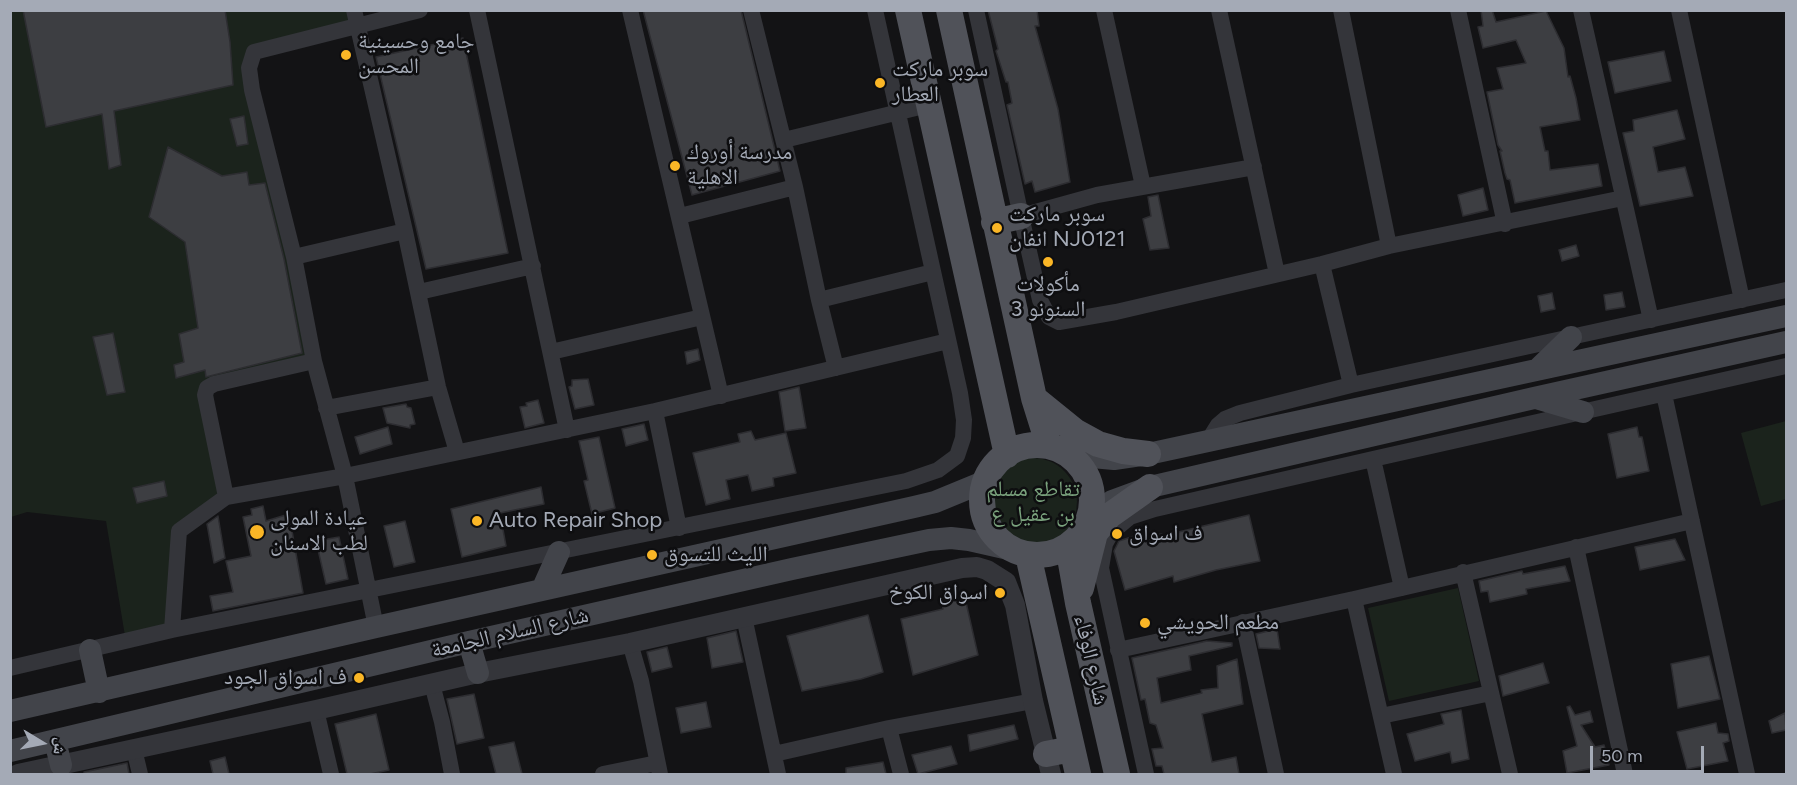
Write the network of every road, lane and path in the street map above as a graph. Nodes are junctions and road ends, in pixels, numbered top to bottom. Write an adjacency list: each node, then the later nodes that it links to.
1 (420, 10): 15 (street)
2 (477, 10): 33 (street)
3 (630, 10): 25 (street)
4 (751, 10): 20 (street)
5 (875, 10): 18 (street)
6 (908, 10): 16 (main road)
7 (949, 10): 19 (main road)
8 (976, 10): 26 (street)
9 (1104, 10): 22 (street)
10 (1219, 10): 21 (street)
11 (1341, 10): 30 (street)
12 (1458, 10): 28 (street)
13 (1581, 10): 24 (street)
14 (1679, 10): 39 (street)
15 (355, 18): 29 (street); 31 (street)
16 (922, 75): 17 (main road); 19 (main road)
17 (928, 105): 18 (street); 64 (main road)
18 (897, 112): 20 (street); 34 (street)
19 (976, 138): 27 (main road)
20 (784, 140): 23 (street)
21 (1254, 167): 22 (street); 35 (street)
22 (1143, 186): 26 (street)
23 (795, 187): 25 (street); 38 (street)
24 (1623, 198): 28 (street); 42 (street)
25 (680, 216): 41 (street)
26 (1021, 216): 27 (main road); 35 (street)
27 (994, 222): 55 (main road)
28 (1505, 224): 30 (street)
29 (405, 231): 31 (street); 37 (street)
30 (1389, 246): 32 (street)
31 (294, 257): 47 (street)
32 (1322, 264): 35 (street); 51 (street)
33 (533, 266): 37 (street); 46 (street)
34 (933, 272): 38 (street); 44 (street)
35 (1277, 274)
36 (1786, 290): 39 (street)
37 (418, 292): 52 (street)
38 (819, 300): 49 (street)
39 (1742, 300): 42 (street)
40 (1786, 316): 50 (main road)
41 (702, 317): 46 (street); 54 (street)
42 (1651, 320): 43 (street)
43 (1571, 337): 50 (main road); 51 (street)
44 (948, 341): 49 (street); 73 (street)
45 (1786, 342): 56 (main road)
46 (551, 352): 60 (street)
47 (314, 361): 57 (street); 70 (street)
48 (1786, 366): 53 (street)
49 (836, 368): 54 (street)
50 (1537, 370): 61 (main road)
51 (1351, 385): 61 (street)
52 (438, 387): 57 (street); 63 (street)
53 (1664, 394): 59 (street); 72 (street)
54 (721, 396): 58 (street)
55 (1034, 398): 62 (main road); 65 (main road)
56 (1534, 398): 59 (main road); 69 (main road)
57 (326, 408): 67 (street)
58 (655, 411): 60 (street); 73 (street)
59 (1583, 412): 66 (street)
60 (567, 430): 63 (street)
61 (1208, 441): 65 (main road)
62 (1057, 450): 64 (main road); 65 (main road); 71 (main road)
63 (457, 452): 67 (street)
64 (1006, 454): 68 (main road)
65 (1148, 454)
66 (1373, 459): 81 (street); 93 (street)
67 (345, 476): 70 (street); 83 (street)
68 (986, 480): 74 (main road, شارع السلام الجامعة); 78 (main road)
69 (1150, 487): 71 (main road); 85 (main road)
70 (226, 497): 89 (street)
71 (1090, 516): 75 (main road)
72 (1692, 521): 76 (street); 126 (street)
73 (679, 528): 77 (street)
74 (762, 542): 80 (main road); 82 (main road, شارع السلام الجامعة)
75 (1068, 546): 78 (main road); 85 (main road, شارع الوفاء)
76 (1576, 547): 79 (street); 125 (street)
77 (559, 552): 82 (main road); 83 (street)
78 (1020, 552): 80 (main road, شارع السلام الجامعة); 106 (main road, شارع الوفاء)
79 (1463, 572): 81 (street); 98 (street)
80 (767, 574): 90 (main road, شارع السلام الجامعة)
81 (1402, 588): 84 (street)
82 (542, 590): 88 (main road, شارع السلام الجامعة)
83 (367, 591): 88 (street); 89 (street)
84 (1354, 599): 87 (street); 102 (street)
85 (1078, 603): 120 (main road, شارع الوفاء)
86 (744, 617): 91 (street); 99 (street); 108 (street)
87 (1243, 622): 93 (street); 122 (street)
88 (376, 627): 97 (main road, شارع السلام الجامعة)
89 (172, 630): 92 (street)
90 (469, 642): 95 (main road); 104 (main road, شارع السلام الجامعة)
91 (630, 643): 95 (street); 111 (street)
92 (90, 650): 94 (street); 97 (main road)
93 (1118, 650): 121 (street)
94 (10, 668)
95 (478, 673): 96 (street)
96 (432, 684): 100 (street); 115 (street)
97 (99, 692): 101 (main road, شارع السلام الجامعة)
98 (1491, 693): 102 (street); 124 (street)
99 (1034, 701): 103 (street); 109 (street)
100 (316, 710): 105 (street); 114 (street)
101 (10, 711)
102 (1380, 716): 123 (street)
103 (889, 728): 108 (street); 118 (street)
104 (55, 741): 107 (main road, شارع السلام الجامعة); 110 (main road)
105 (134, 749): 110 (street); 113 (street)
106 (1072, 749): 109 (main road); 119 (main road, شارع الوفاء)
107 (10, 751)
108 (774, 754): 117 (street)
109 (1048, 764)
110 (61, 765): 112 (street)
111 (659, 769): 116 (street)
112 (18, 774)
113 (140, 774)
114 (331, 774)
115 (452, 774)
116 (603, 774)
117 (778, 774)
118 (901, 774)
119 (1078, 774)
120 (1117, 774)
121 (1146, 774)
122 (1276, 774)
123 (1394, 774)
124 (1509, 774)
125 (1625, 774)
126 (1747, 774)

